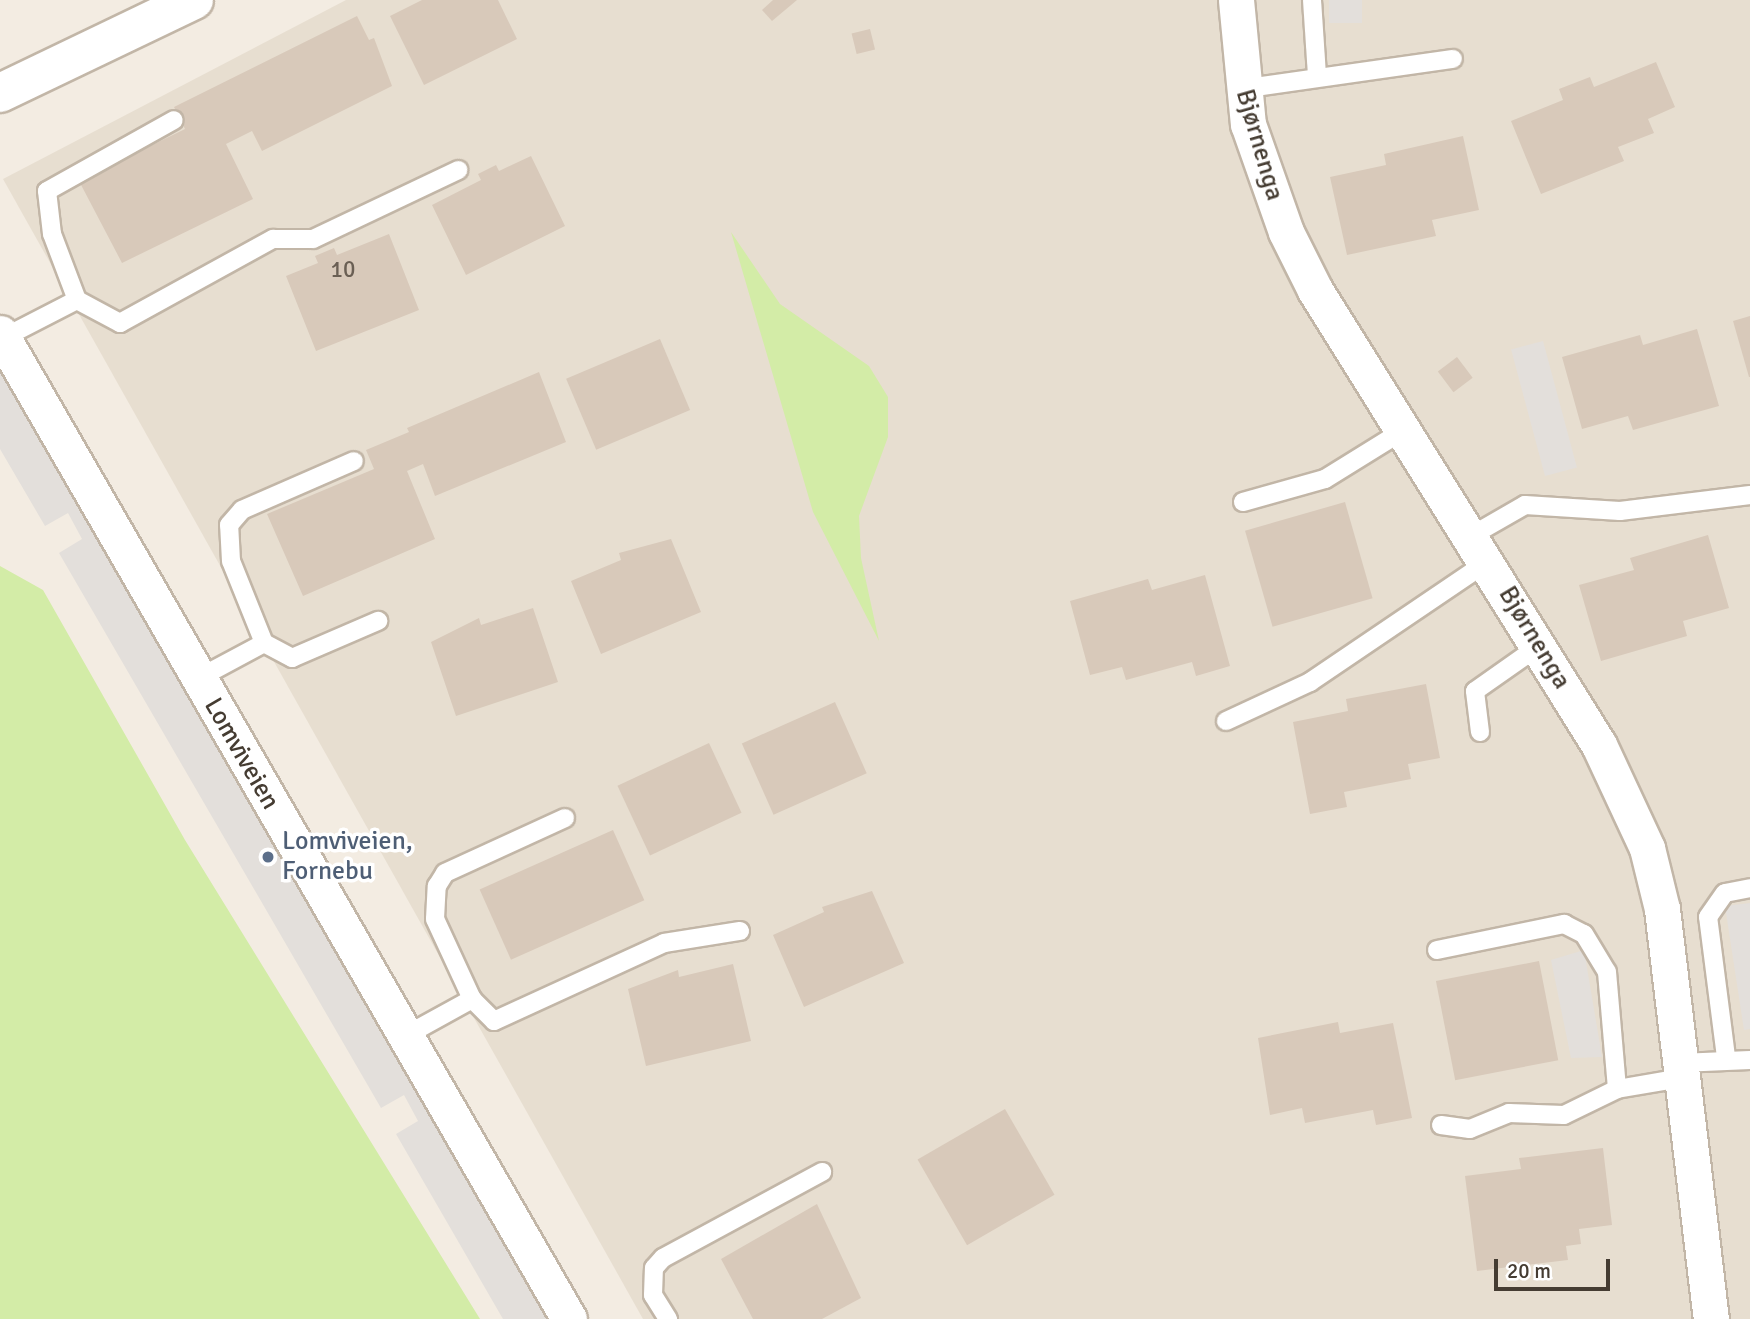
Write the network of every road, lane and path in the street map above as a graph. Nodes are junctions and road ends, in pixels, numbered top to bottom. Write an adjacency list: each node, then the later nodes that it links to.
1 (194, 0): 7 (street)
2 (1236, 0): 6 (street, Bjørnenga)
3 (1312, 0): 5 (lane)
4 (1452, 59): 5 (lane)
5 (1317, 76): 6 (lane)
6 (1241, 89): 12 (street, Bjørnenga)
7 (0, 93)
8 (174, 120): 10 (lane)
9 (458, 170): 10 (lane)
10 (77, 300): 11 (lane)
11 (1, 335): 20 (street, Lomviveien)
12 (1404, 430): 15 (lane); 16 (street, Bjørnenga)
13 (354, 461): 18 (lane)
14 (1750, 495): 16 (lane)
15 (1243, 502)
16 (1479, 549): 19 (street, Bjørnenga); 21 (lane)
17 (378, 621): 18 (lane)
18 (264, 643): 20 (lane)
19 (1539, 646): 22 (lane); 31 (street, Bjørnenga)
20 (197, 679): 28 (street, Lomviveien)
21 (1226, 721)
22 (1480, 732)
23 (565, 818): 27 (lane)
24 (1750, 888): 29 (lane)
25 (740, 931): 27 (lane)
26 (1437, 950): 32 (lane)
27 (472, 999): 28 (lane)
28 (405, 1036): 35 (street, Lomviveien)
29 (1726, 1056): 30 (lane); 31 (lane)
30 (1750, 1060)
31 (1681, 1071): 32 (lane); 37 (street, Bjørnenga)
32 (1617, 1089): 33 (lane)
33 (1441, 1125)
34 (822, 1172): 36 (lane)
35 (569, 1319)
36 (667, 1319)
37 (1711, 1319)

